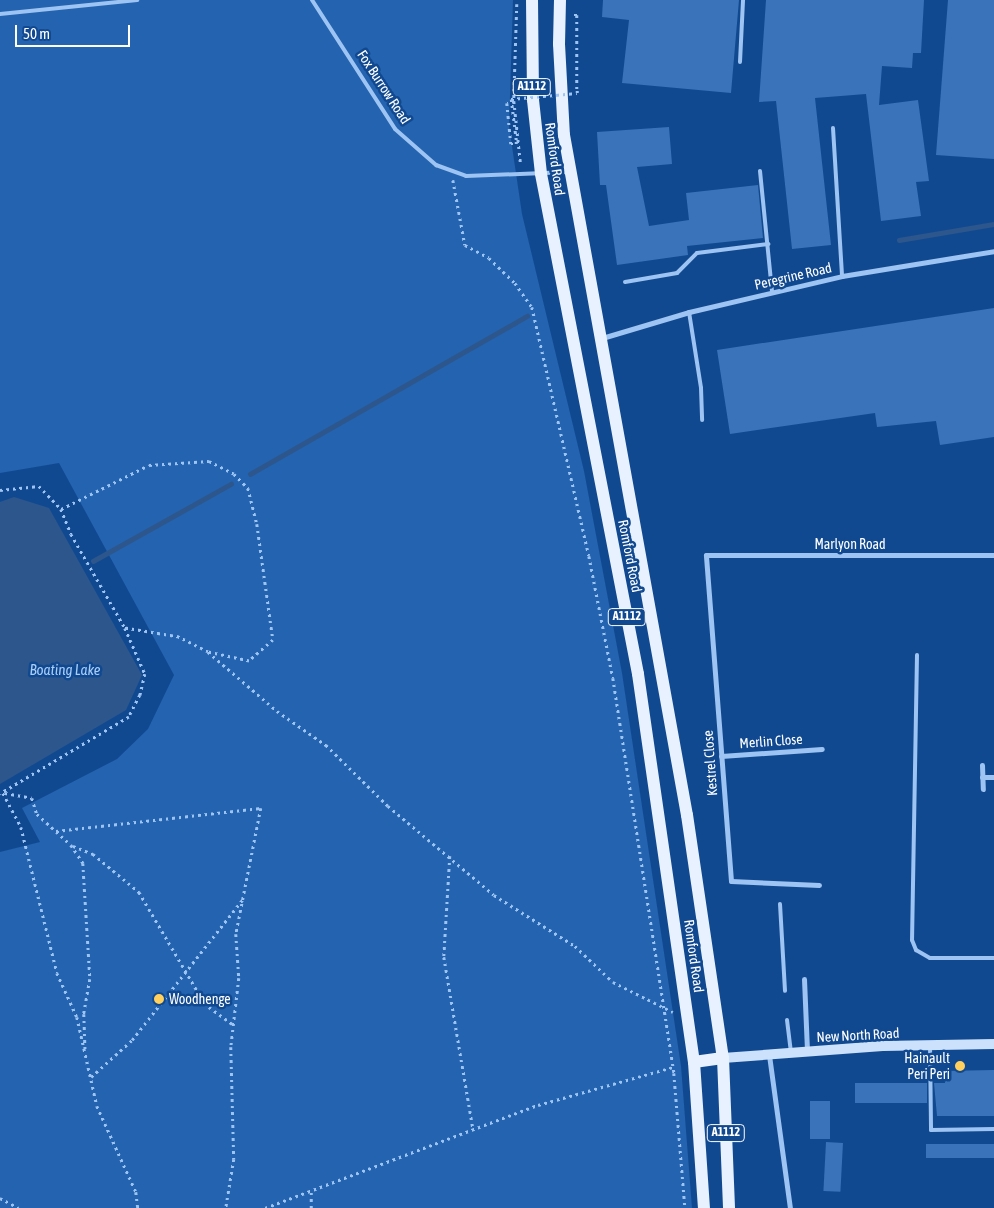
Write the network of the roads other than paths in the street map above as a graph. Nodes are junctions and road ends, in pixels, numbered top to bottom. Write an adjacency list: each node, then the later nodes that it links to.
1 (137, 0): 6 (lane)
2 (312, 0): 11 (lane, Fox Burrow Road)
3 (532, 0): 11 (main road, Romford Road / A1112)
4 (560, 0): 10 (main road, Romford Road / A1112)
5 (743, 0): 7 (lane)
6 (0, 14)
7 (740, 62)
8 (833, 128): 14 (lane)
9 (760, 171): 12 (lane)
10 (570, 172): 11 (lane, Fox Burrow Road); 18 (main road, Romford Road / A1112)
11 (541, 174): 41 (main road, Romford Road / A1112)
12 (768, 244): 15 (lane); 16 (lane)
13 (994, 251): 14 (street, Peregrine Road)
14 (842, 276): 16 (street, Peregrine Road)
15 (625, 282)
16 (772, 292): 17 (street, Peregrine Road)
17 (689, 312): 18 (street, Peregrine Road); 19 (lane)
18 (601, 338): 40 (main road, Romford Road / A1112)
19 (702, 420)
20 (994, 555): 21 (street, Marlyon Road)
21 (706, 556): 24 (street, Kestrel Close)
22 (917, 654): 31 (lane)
23 (822, 749): 24 (street, Merlin Close)
24 (721, 756): 29 (street, Kestrel Close)
25 (982, 765): 26 (street)
26 (982, 777): 27 (street); 28 (street)
27 (994, 777)
28 (983, 789)
29 (819, 884)
30 (780, 904): 33 (lane)
31 (994, 958)
32 (804, 979): 37 (street)
33 (785, 991)
34 (787, 1020): 38 (lane)
35 (994, 1044): 36 (street, New North Road)
36 (930, 1045): 37 (street, New North Road); 42 (lane)
37 (807, 1052): 38 (street, New North Road)
38 (791, 1053): 39 (street, New North Road)
39 (769, 1054): 40 (street, New North Road); 45 (street)
40 (723, 1058): 41 (main road); 44 (main road, Romford Road / A1112)
41 (694, 1062): 43 (main road, Romford Road / A1112)
42 (994, 1129)
43 (704, 1208)
44 (729, 1208)
45 (790, 1208)

